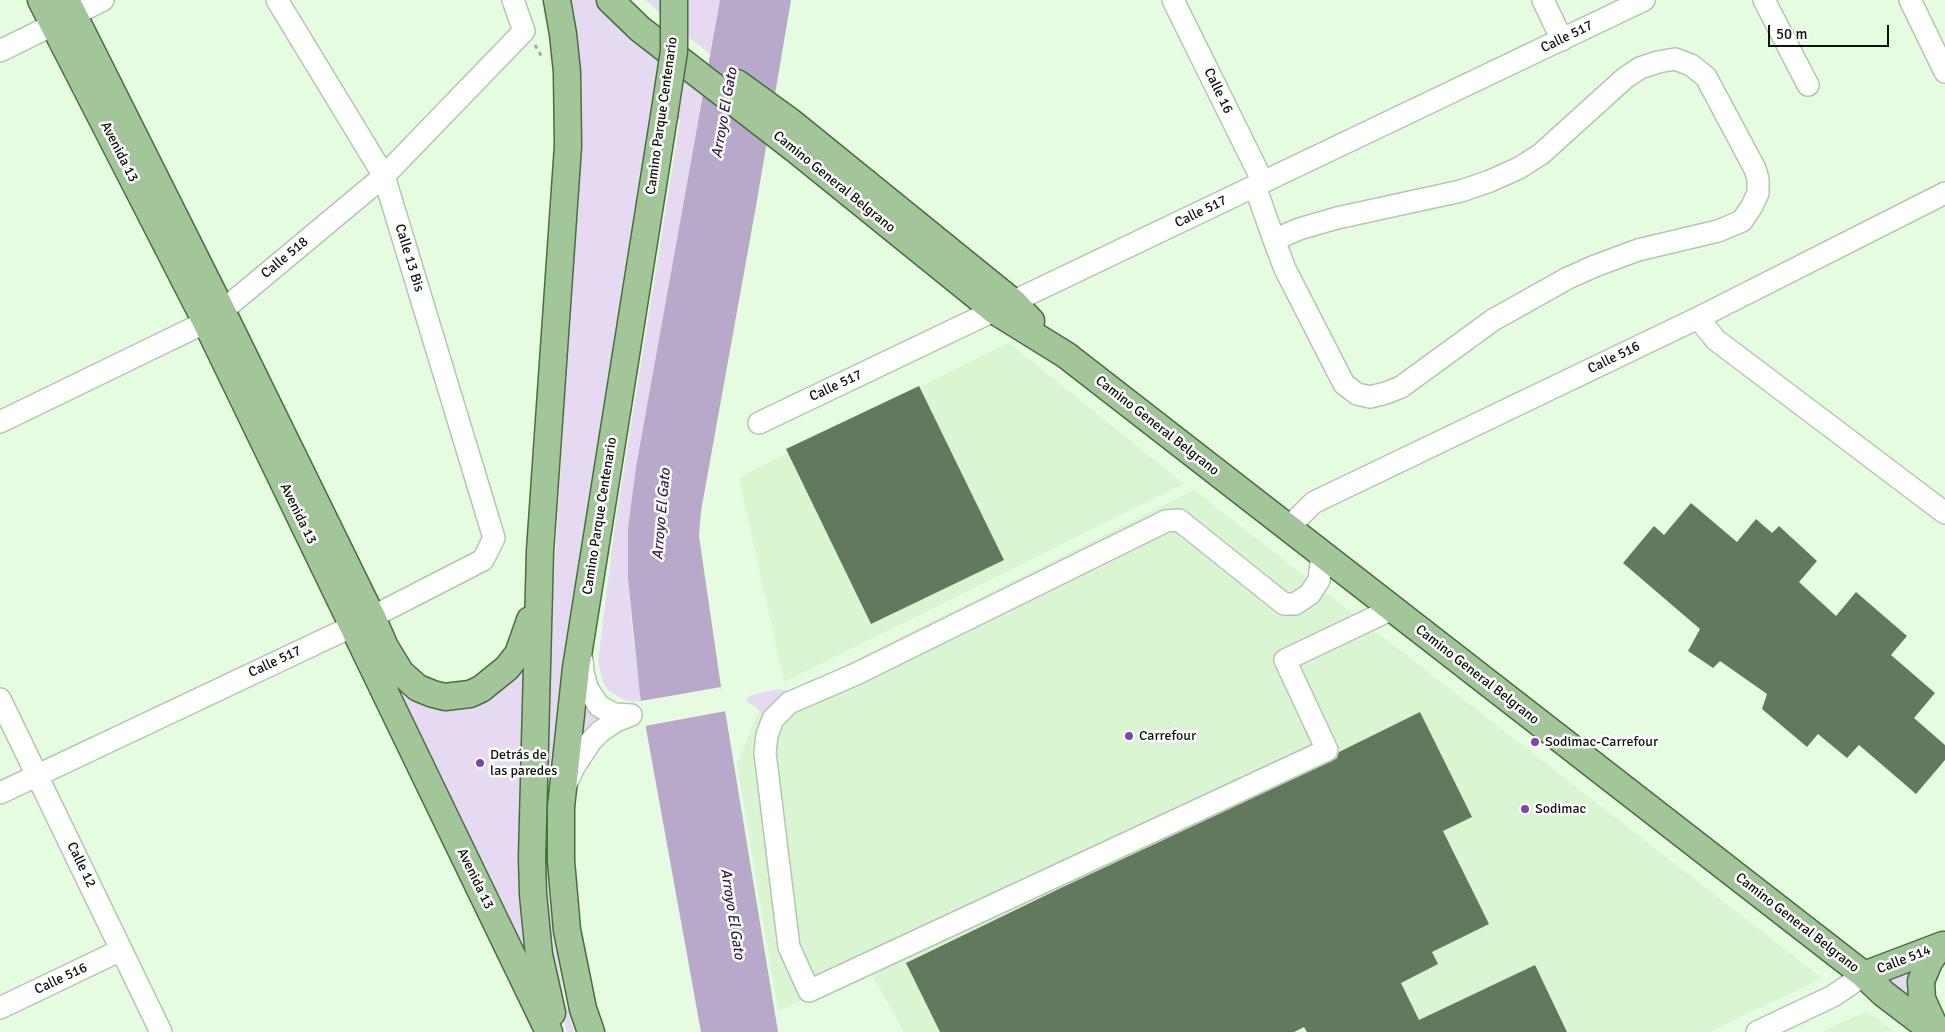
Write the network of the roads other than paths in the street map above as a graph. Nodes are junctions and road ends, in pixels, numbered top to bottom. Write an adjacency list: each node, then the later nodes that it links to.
1 (41, 0): 14 (main road, Avenida 13)
2 (104, 0): 14 (street)
3 (277, 0): 20 (street, Calle 13 Bis)
4 (512, 0): 20 (street, Calle 518)
5 (557, 0): 33 (main road)
6 (610, 0): 17 (main road, Camino General Belgrano)
7 (634, 0): 17 (main road, Camino General Belgrano)
8 (674, 0): 36 (main road, Camino Parque Centenario, bridge)
9 (1173, 0): 21 (street, Calle 16)
10 (1542, 0): 15 (street)
11 (1644, 0): 15 (street, Calle 517)
12 (1764, 0): 19 (street)
13 (1910, 0): 18 (street)
14 (64, 13): 16 (street); 25 (main road, Avenida 13)
15 (1562, 40): 21 (street, Calle 517)
16 (0, 51)
17 (703, 68): 24 (main road, Camino General Belgrano); 24 (main road, Camino General Belgrano)
18 (1945, 72)
19 (1808, 85)
20 (384, 176): 25 (street, Calle 518); 31 (street, Calle 13 Bis)
21 (1259, 184): 23 (street, Calle 16); 24 (street, Calle 517)
22 (1945, 193): 26 (street, Calle 516)
23 (1274, 240): 23 (street, Calle 16)
24 (1004, 307): 28 (street, Calle 517); 30 (main road, Camino General Belgrano)
25 (214, 316): 27 (street, Calle 518); 35 (main road, Avenida 13)
26 (1698, 318): 29 (street); 30 (street, Calle 516)
27 (0, 422)
28 (759, 423)
29 (1945, 512)
30 (1288, 528): 32 (main road, Camino General Belgrano)
31 (494, 538): 35 (street, Calle 517)
32 (1322, 555): 34 (main road, Camino General Belgrano); 34 (street)
33 (539, 578): 35 (main road, Avenida 13); 47 (main road)
34 (1392, 609): 43 (main road, Camino General Belgrano)
35 (362, 622): 38 (street, Calle 517); 46 (main road, Avenida 13)
36 (581, 634): 40 (main road, Camino Parque Centenario); 40 (street)
37 (0, 699): 38 (street, Calle 12)
38 (37, 775): 39 (street, Calle 517); 42 (street, Calle 12)
39 (0, 794)
40 (560, 822): 48 (main road, Camino Parque Centenario)
41 (1945, 945): 43 (main road, Calle 514); 51 (main road)
42 (122, 950): 44 (street, Calle 516); 45 (street, Calle 12)
43 (1864, 975): 49 (street, Calle 514); 50 (main road, Camino General Belgrano)
44 (0, 1008)
45 (161, 1032)
46 (549, 1032)
47 (557, 1032)
48 (591, 1032)
49 (1757, 1032)
50 (1934, 1032)
51 (1940, 1032)

